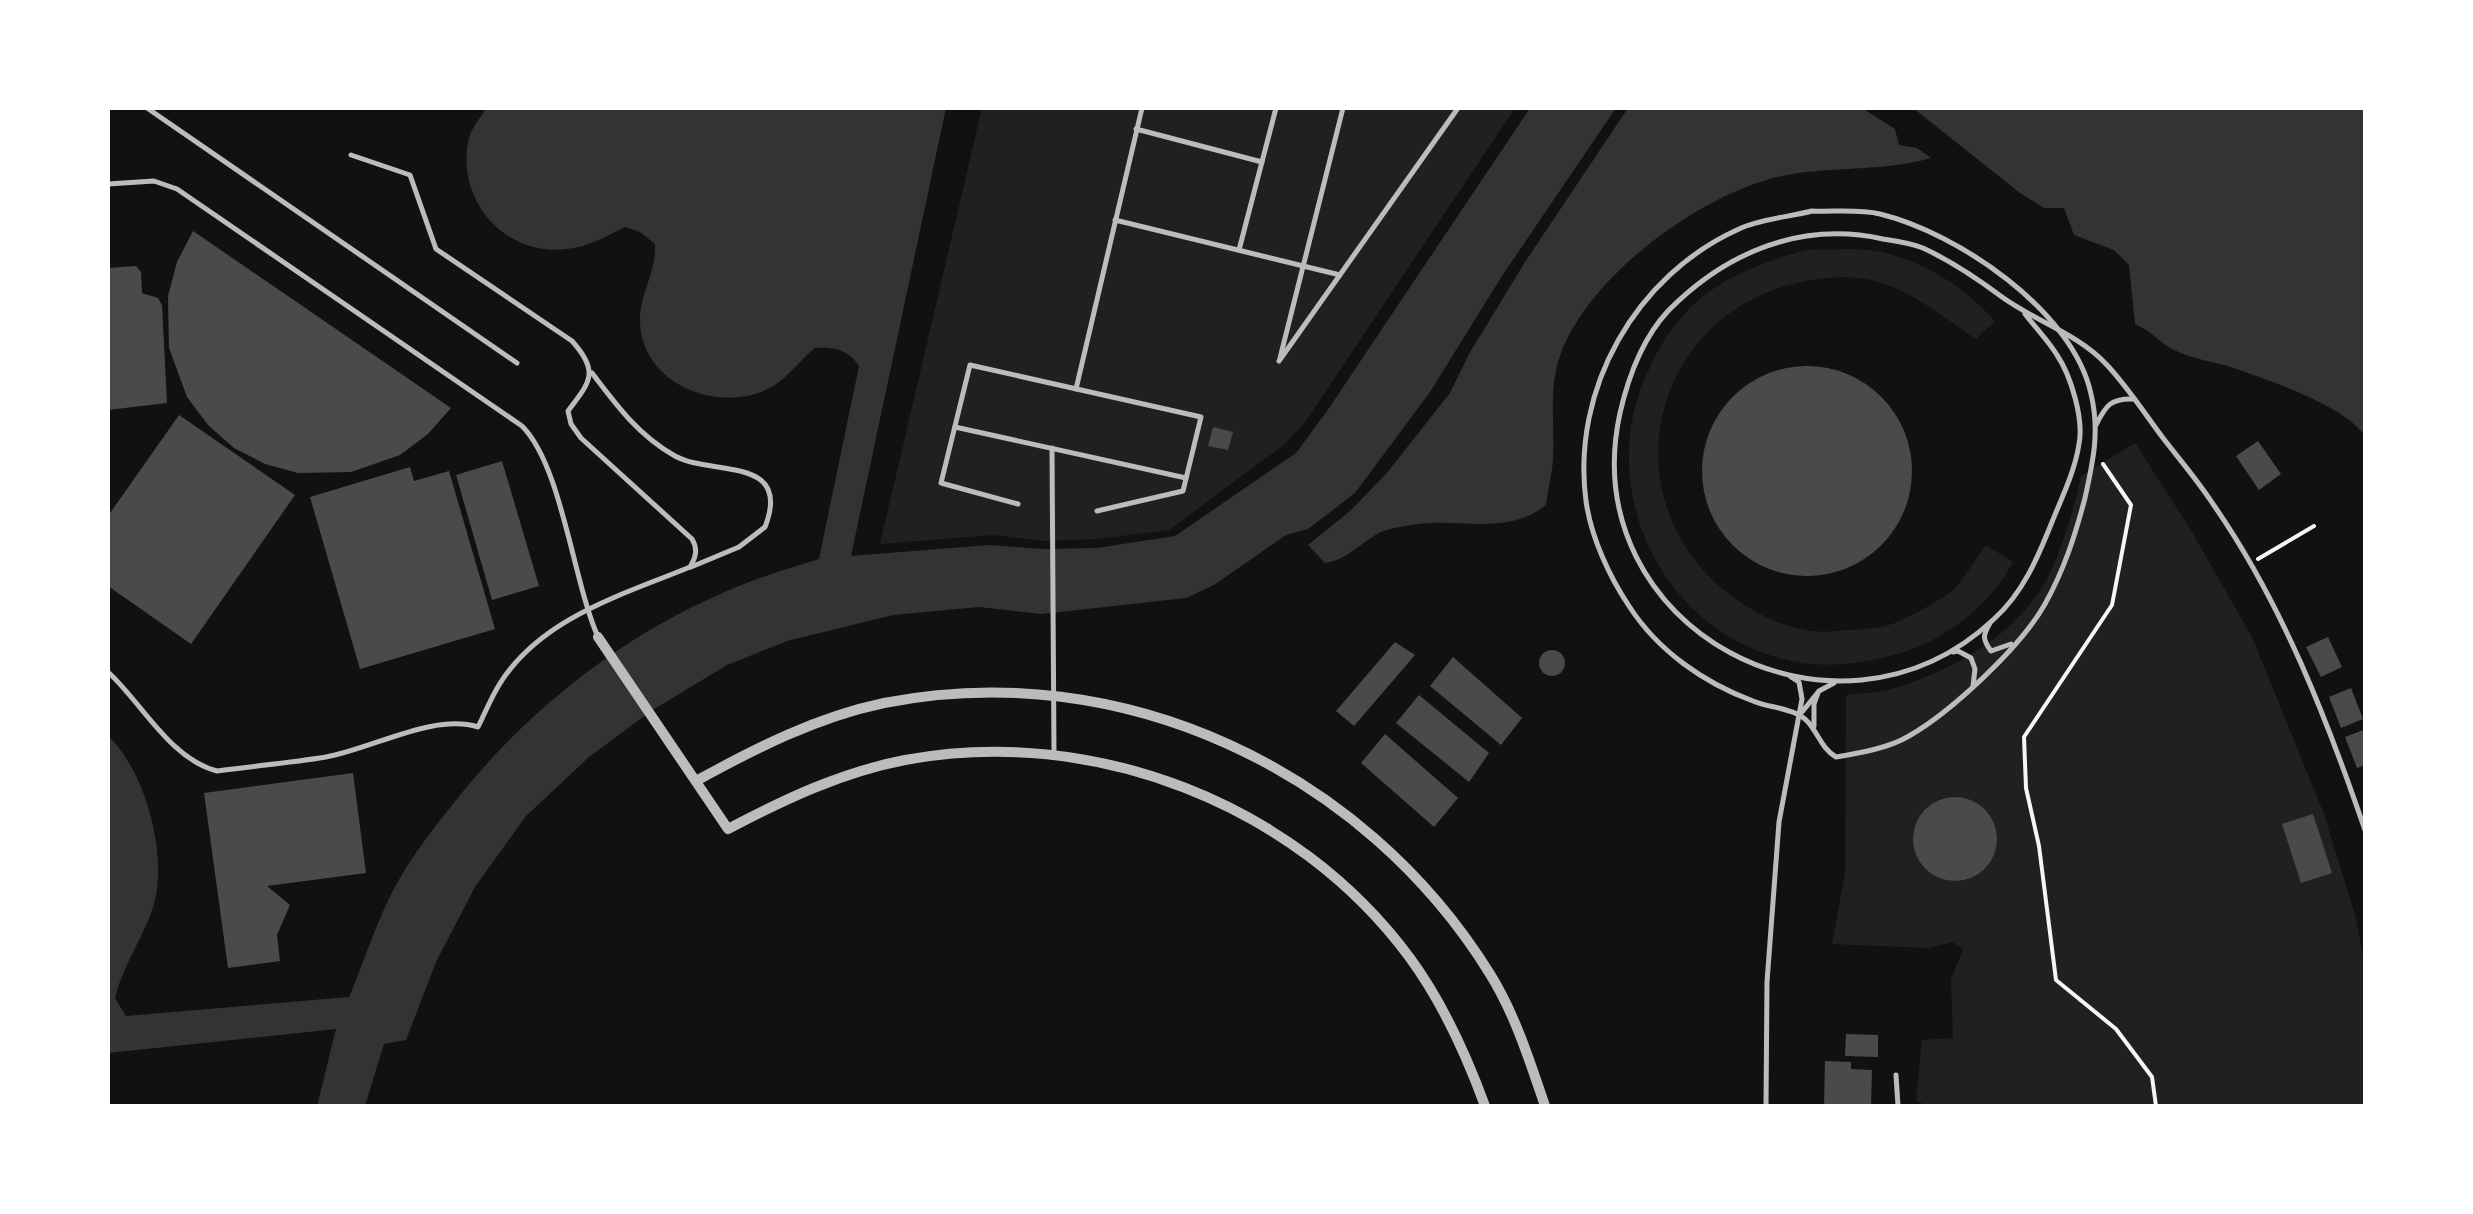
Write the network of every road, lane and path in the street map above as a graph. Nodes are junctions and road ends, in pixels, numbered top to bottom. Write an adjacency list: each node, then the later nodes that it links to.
1 (147, 108): 16 (lane)
2 (1142, 108): 6 (lane)
3 (1276, 108): 8 (lane)
4 (1343, 108): 12 (lane)
5 (1458, 108): 13 (lane)
6 (1136, 129): 8 (lane); 10 (lane)
7 (351, 154): 17 (lane)
8 (1262, 162): 11 (lane)
9 (108, 184): 30 (lane)
10 (1116, 220): 11 (lane); 18 (lane)
11 (1239, 250): 12 (lane)
12 (1303, 266): 13 (lane); 13 (lane)
13 (1340, 275)
14 (2025, 314): 15 (lane); 31 (lane); 36 (lane)
15 (2054, 327): 19 (lane); 21 (lane); 42 (lane)
16 (517, 363)
17 (590, 371): 29 (lane); 29 (lane)
18 (1076, 389): 20 (lane); 24 (lane)
19 (2134, 399): 21 (lane); 28 (lane)
20 (955, 426): 22 (lane); 25 (lane)
21 (2096, 427): 23 (lane)
22 (1052, 448): 24 (lane); 40 (lane)
23 (2096, 453): 33 (lane); 53 (path)
24 (1186, 478): 26 (lane)
25 (1018, 504)
26 (1097, 510)
27 (2314, 526): 28 (path)
28 (2250, 564): 47 (lane)
29 (690, 567): 30 (lane)
30 (586, 610): 32 (lane); 35 (lane)
31 (1992, 621): 33 (lane); 34 (lane)
32 (598, 636): 46 (street)
33 (2014, 643): 38 (lane)
34 (1946, 654): 37 (lane); 38 (lane)
35 (108, 672)
36 (1789, 675): 37 (lane); 41 (lane)
37 (1837, 681): 39 (lane)
38 (1973, 686): 44 (lane)
39 (1819, 691): 43 (lane); 44 (lane)
40 (1054, 694): 45 (lane); 46 (street); 50 (street)
41 (1802, 699): 42 (lane); 43 (lane)
42 (1781, 709): 43 (lane)
43 (1800, 714): 44 (lane); 51 (lane)
44 (1814, 730)
45 (1054, 754): 46 (street); 49 (street)
46 (696, 781)
47 (2366, 832)
48 (1896, 1075): 52 (lane)
49 (1484, 1106)
50 (1545, 1106)
51 (1766, 1106)
52 (1898, 1106)
53 (2156, 1106)

